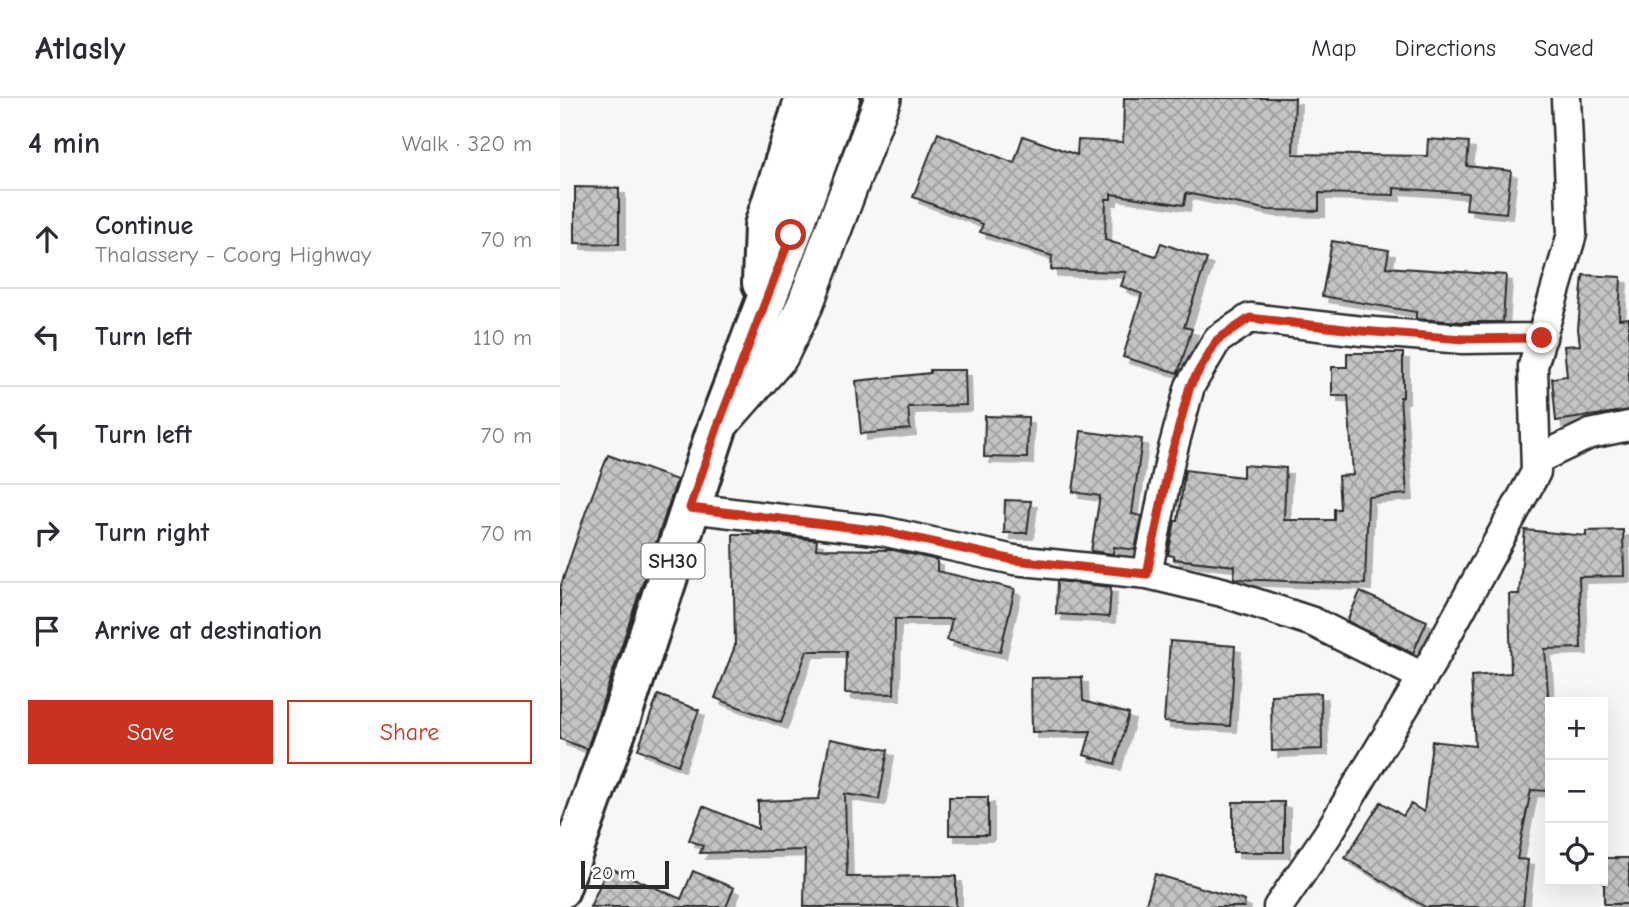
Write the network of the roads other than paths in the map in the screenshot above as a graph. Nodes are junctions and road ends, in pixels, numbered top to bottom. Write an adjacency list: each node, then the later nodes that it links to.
1 (805, 98): 5 (main road, SH30)
2 (839, 98): 5 (main road, SH30)
3 (883, 98): 8 (street)
4 (1566, 98): 6 (street)
5 (762, 310): 8 (main road, SH30)
6 (1542, 338): 9 (street); 11 (street)
7 (1629, 426): 9 (street)
8 (717, 428): 10 (main road, SH30)
9 (1536, 460): 12 (street)
10 (690, 508): 11 (street); 13 (main road, SH30)
11 (1147, 574): 12 (street)
12 (1423, 677): 14 (street)
13 (560, 889)
14 (1279, 907)

